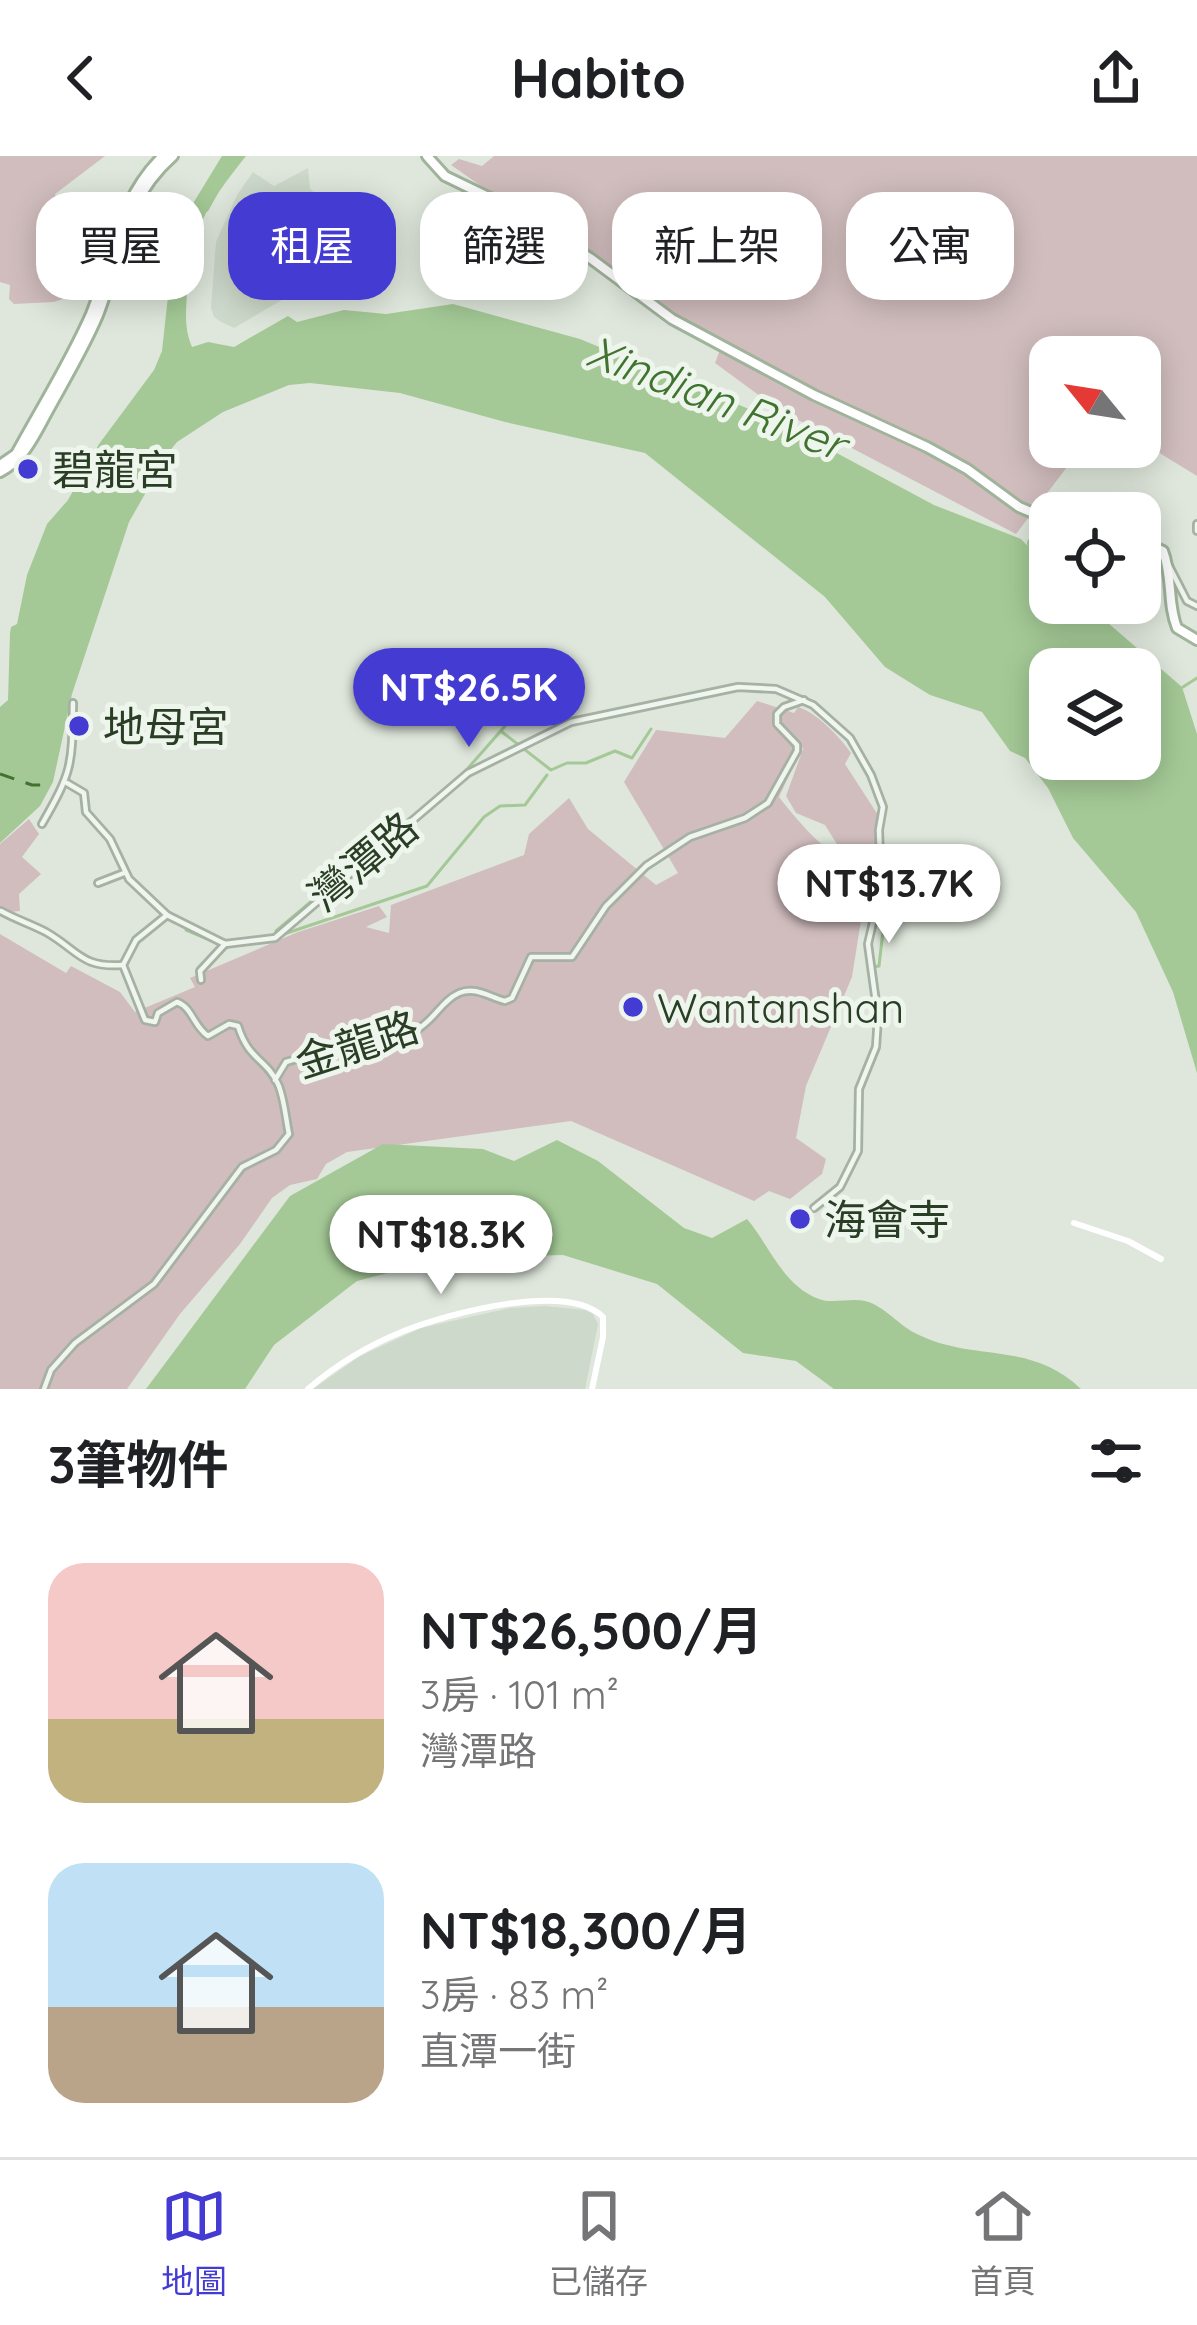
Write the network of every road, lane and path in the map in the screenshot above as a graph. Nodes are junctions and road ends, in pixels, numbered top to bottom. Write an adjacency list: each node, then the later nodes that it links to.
1 (164, 156): 4 (main road)
2 (173, 156): 4 (main road)
3 (427, 156): 5 (main road)
4 (0, 468)
5 (1029, 511)
6 (1161, 550): 7 (main road)
7 (1167, 562): 8 (street); 9 (main road)
8 (1197, 606)
9 (1197, 640)
10 (804, 700): 18 (street, 灣潭路); 21 (street, 金龍路); 22 (street, 灣潭路)
11 (73, 703): 12 (street)
12 (67, 783): 13 (street); 14 (street)
13 (42, 824)
14 (124, 873): 15 (street); 17 (street)
15 (98, 883)
16 (2, 911): 19 (street)
17 (167, 915): 18 (street); 19 (street)
18 (225, 944): 20 (street)
19 (124, 965): 21 (street)
20 (201, 980)
21 (275, 1080): 25 (street, 金龍路)
22 (814, 1208)
23 (1074, 1223): 24 (street)
24 (1161, 1259)
25 (44, 1389)
26 (308, 1389): 27 (street)
27 (592, 1389)

